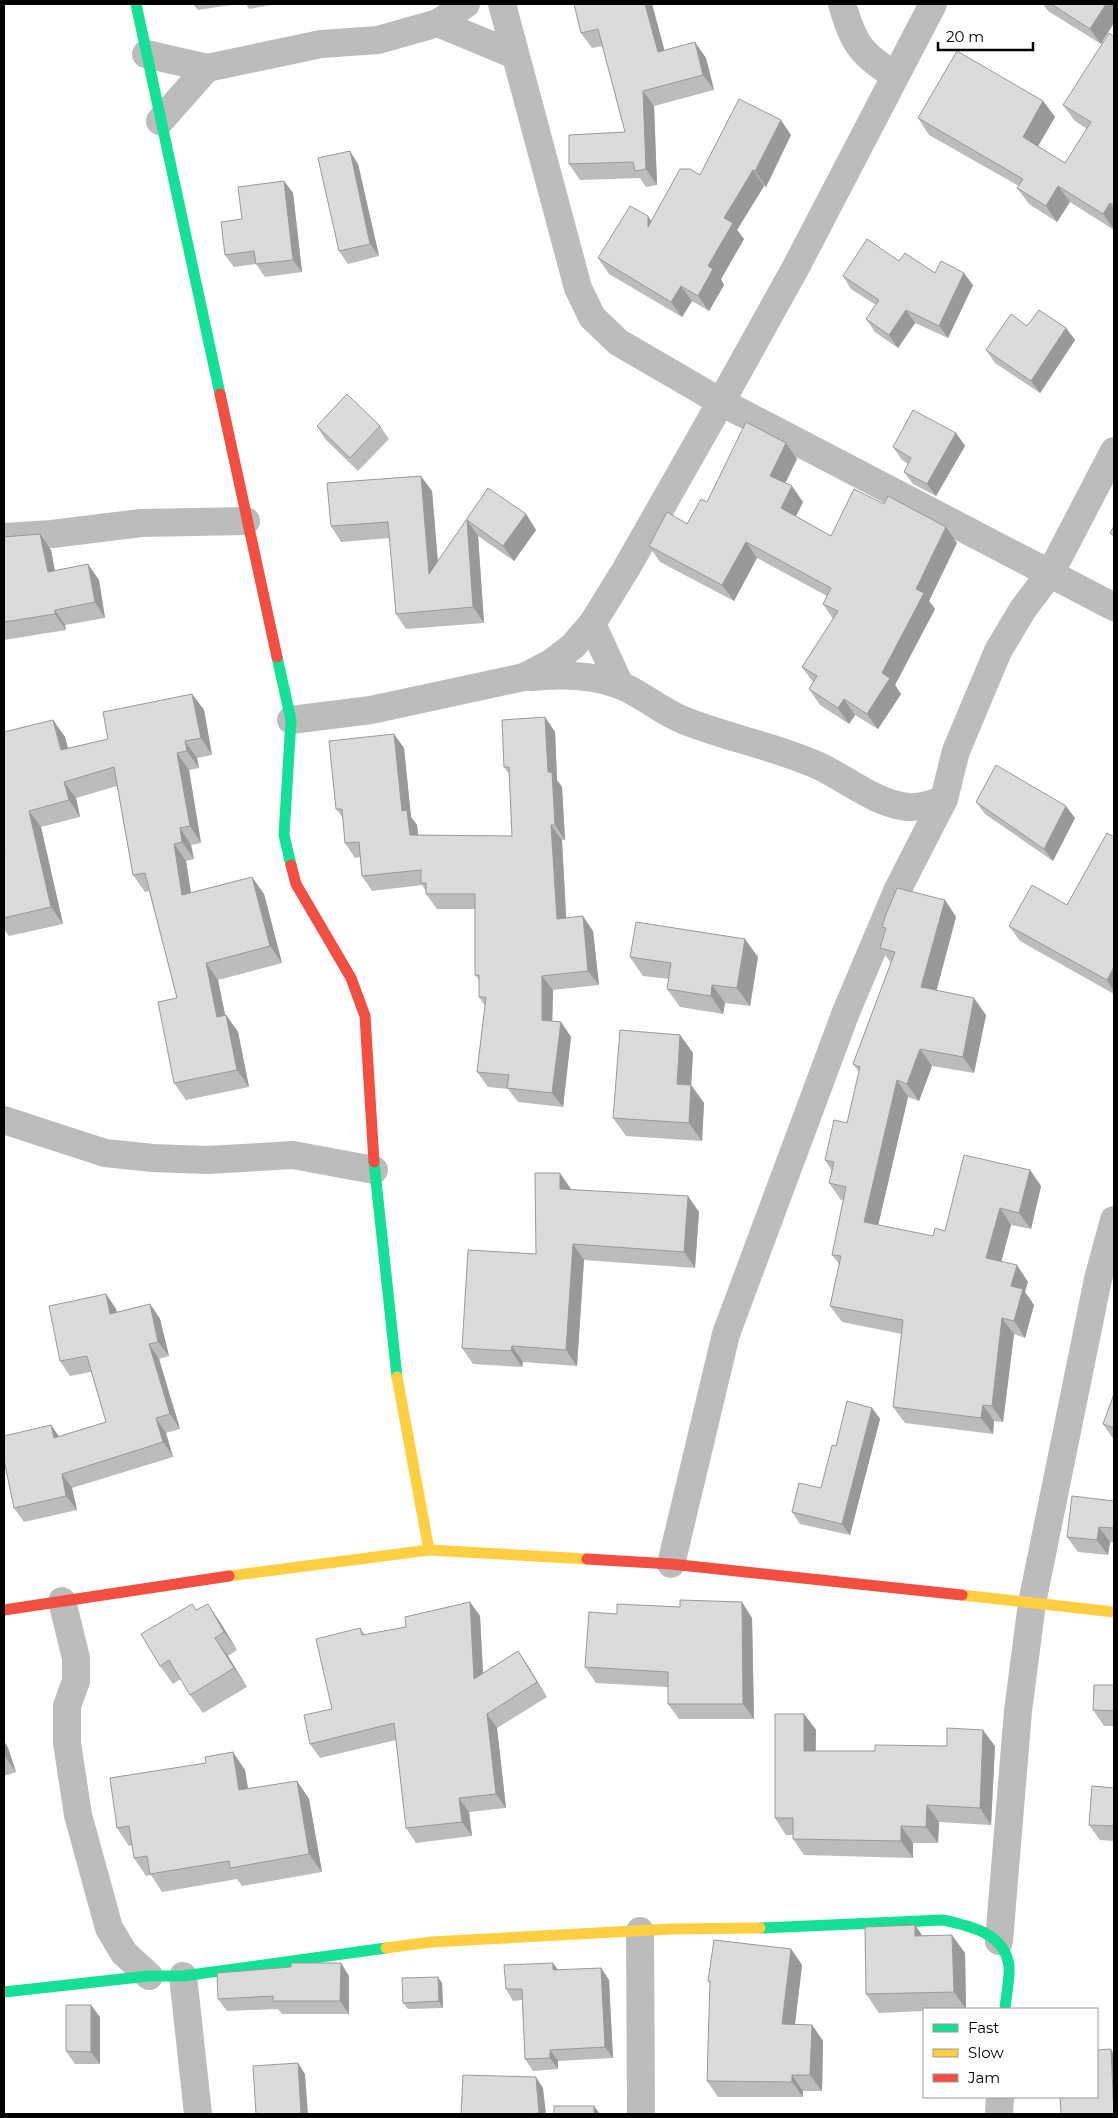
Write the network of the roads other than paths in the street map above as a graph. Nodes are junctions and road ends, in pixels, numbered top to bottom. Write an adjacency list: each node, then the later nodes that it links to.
1 (136, 4): 7 (street)
2 (466, 4): 6 (street)
3 (502, 4): 8 (street)
4 (842, 4): 10 (street)
5 (933, 4): 10 (street)
6 (438, 23): 8 (street); 9 (street)
7 (146, 54): 9 (street); 11 (street)
8 (515, 55): 12 (street)
9 (207, 68): 11 (street)
10 (895, 76): 12 (street)
11 (160, 121): 14 (street)
12 (722, 402): 16 (street); 18 (street)
13 (1114, 451): 16 (street)
14 (246, 521): 15 (street); 21 (street)
15 (4, 537)
16 (1051, 572): 17 (street); 22 (street)
17 (1114, 607)
18 (592, 624): 19 (street); 20 (street)
19 (524, 677): 20 (street); 21 (street)
20 (620, 685): 22 (street)
21 (291, 720): 24 (street)
22 (944, 799): 27 (street)
23 (4, 1120): 24 (street)
24 (374, 1170): 26 (street)
25 (1114, 1220): 29 (street)
26 (429, 1550): 27 (street); 28 (street)
27 (671, 1564): 29 (street)
28 (62, 1600): 30 (street); 34 (street)
29 (1032, 1603): 31 (street); 33 (street)
30 (4, 1610)
31 (1114, 1612)
32 (640, 1931): 33 (street); 35 (street); 40 (street)
33 (999, 1941): 37 (street)
34 (149, 1976): 35 (street); 36 (street)
35 (183, 1976): 39 (street)
36 (4, 1992)
37 (1005, 2008)
38 (1000, 2098): 41 (street)
39 (198, 2114)
40 (641, 2114)
41 (999, 2114)

